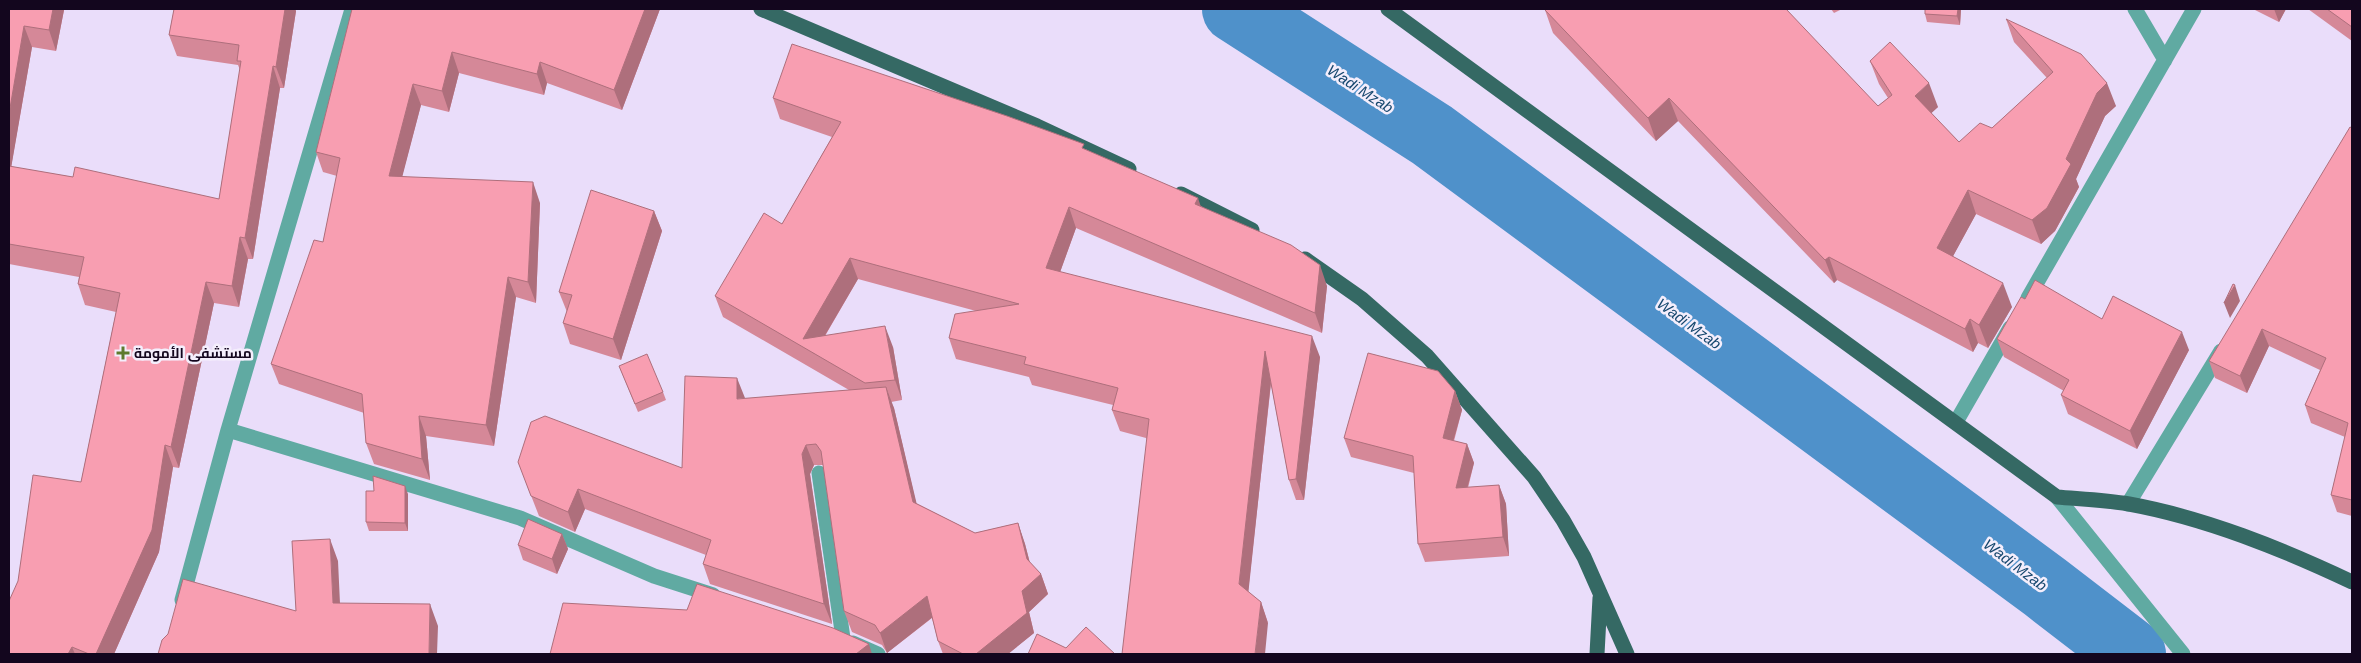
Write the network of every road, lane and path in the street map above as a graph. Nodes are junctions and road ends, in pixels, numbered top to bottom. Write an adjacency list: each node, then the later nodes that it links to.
1 (352, 9): 13 (street)
2 (761, 9): 7 (main road)
3 (1388, 9): 12 (main road)
4 (2135, 9): 6 (street)
5 (2194, 9): 6 (street)
6 (2165, 60): 12 (street)
7 (1144, 176)
8 (1170, 188): 9 (main road)
9 (1266, 237)
10 (1291, 250): 18 (main road)
11 (2230, 336): 16 (street)
12 (1956, 422): 15 (main road)
13 (228, 430): 19 (street); 20 (street)
14 (819, 473): 22 (street)
15 (2057, 497): 16 (main road); 26 (street)
16 (2128, 504): 17 (main road)
17 (2352, 582)
18 (1600, 594): 24 (main road); 25 (main road)
19 (730, 601)
20 (177, 617)
21 (824, 632): 22 (street)
22 (843, 638): 23 (street)
23 (878, 654)
24 (1597, 654)
25 (1627, 654)
26 (2183, 654)

